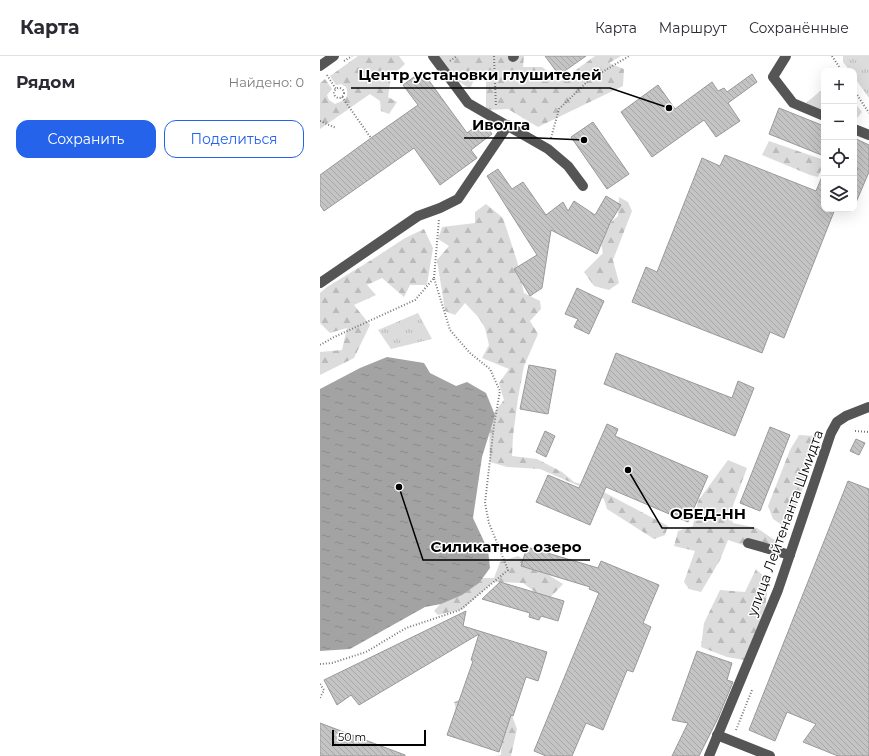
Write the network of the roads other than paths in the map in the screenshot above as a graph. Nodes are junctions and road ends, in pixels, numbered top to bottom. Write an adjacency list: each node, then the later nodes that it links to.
1 (334, 56): 4 (street)
2 (433, 56): 6 (street)
3 (786, 56): 5 (street)
4 (323, 70)
5 (821, 115)
6 (508, 125): 9 (street); 10 (street)
7 (857, 130): 8 (street)
8 (869, 135)
9 (583, 186)
10 (320, 283)
11 (869, 407): 13 (street, улица Лейтенанта Шмидта)
12 (748, 544): 13 (street)
13 (790, 555): 14 (street, улица Лейтенанта Шмидта)
14 (717, 735): 15 (street, улица Лейтенанта Шмидта); 16 (street)
15 (709, 756)
16 (770, 756)

